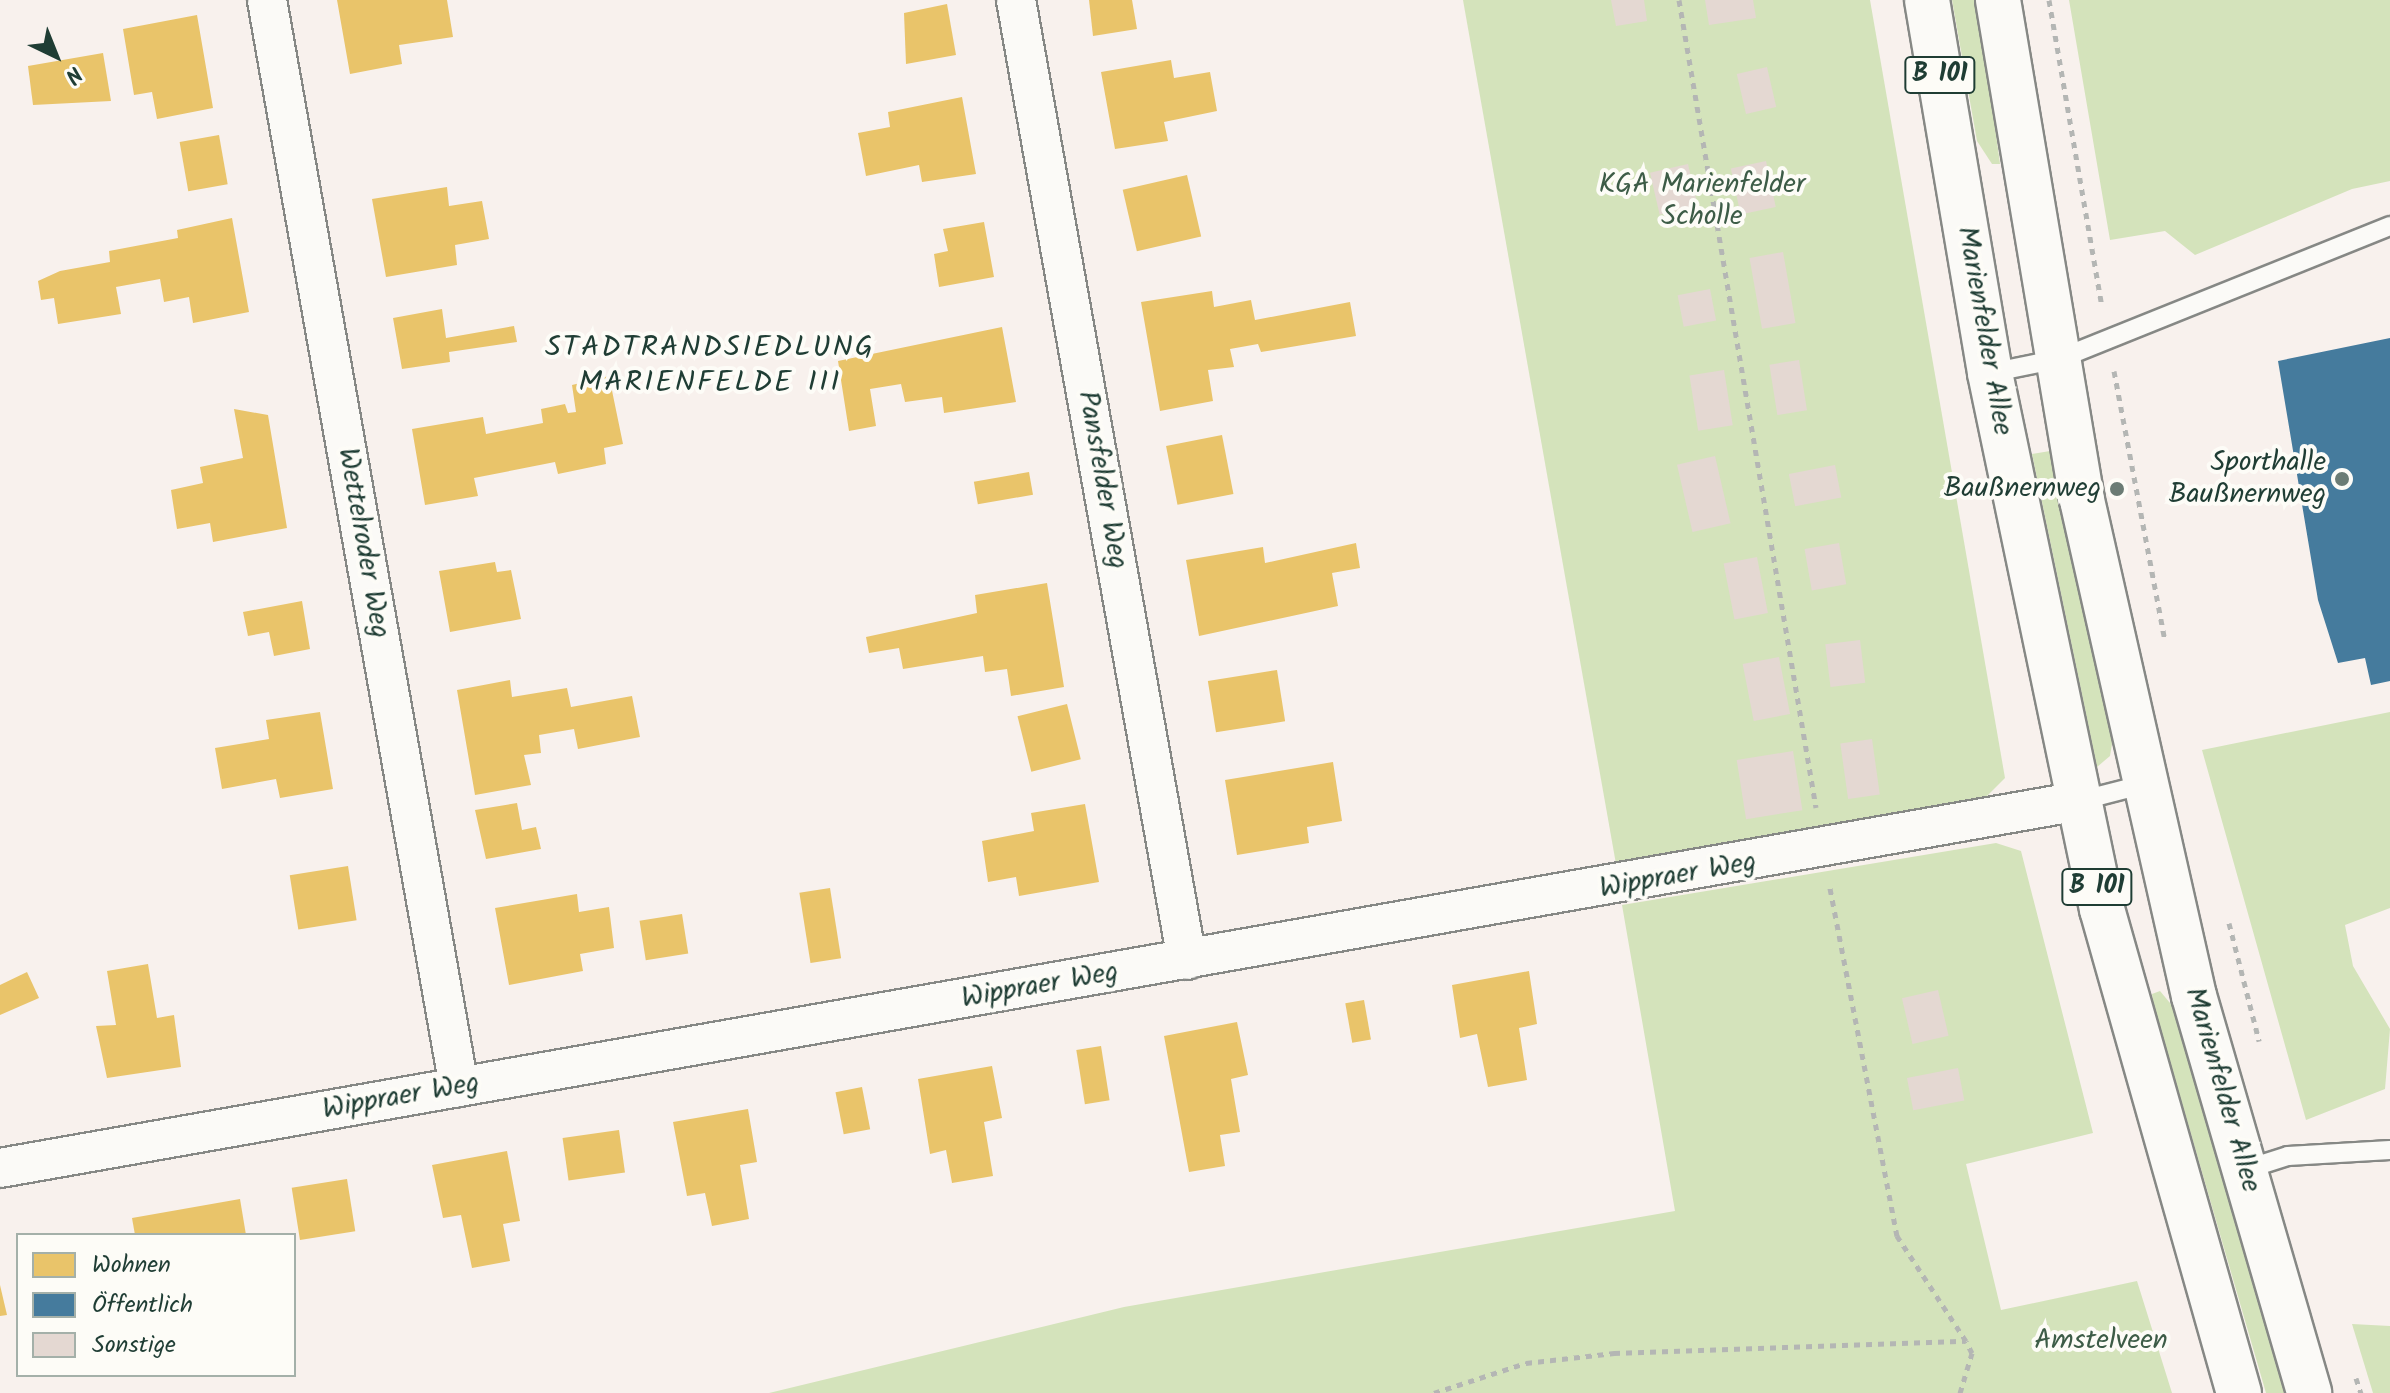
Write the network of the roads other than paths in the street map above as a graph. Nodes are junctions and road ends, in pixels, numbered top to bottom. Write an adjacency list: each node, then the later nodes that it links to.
1 (267, 0): 11 (street, Wettelroder Weg)
2 (1016, 0): 10 (street, Pansfelder Weg)
3 (1927, 0): 7 (main road, Marienfelder Allee / B 101)
4 (1998, 0): 6 (main road, Marienfelder Allee / B 101)
5 (2390, 226): 6 (lane)
6 (2059, 359): 7 (lane); 8 (main road, Marienfelder Allee / B 101)
7 (1990, 373): 9 (main road, Marienfelder Allee / B 101)
8 (2145, 784): 9 (lane); 14 (main road, Marienfelder Allee / B 101)
9 (2079, 801): 10 (street, Wippraer Weg); 15 (main road, Marienfelder Allee / B 101)
10 (1187, 960): 11 (street, Wippraer Weg)
11 (459, 1087): 13 (street, Wippraer Weg)
12 (2390, 1150): 14 (lane)
13 (0, 1168)
14 (2244, 1170): 16 (main road, Marienfelder Allee / B 101)
15 (2239, 1393)
16 (2309, 1393)

